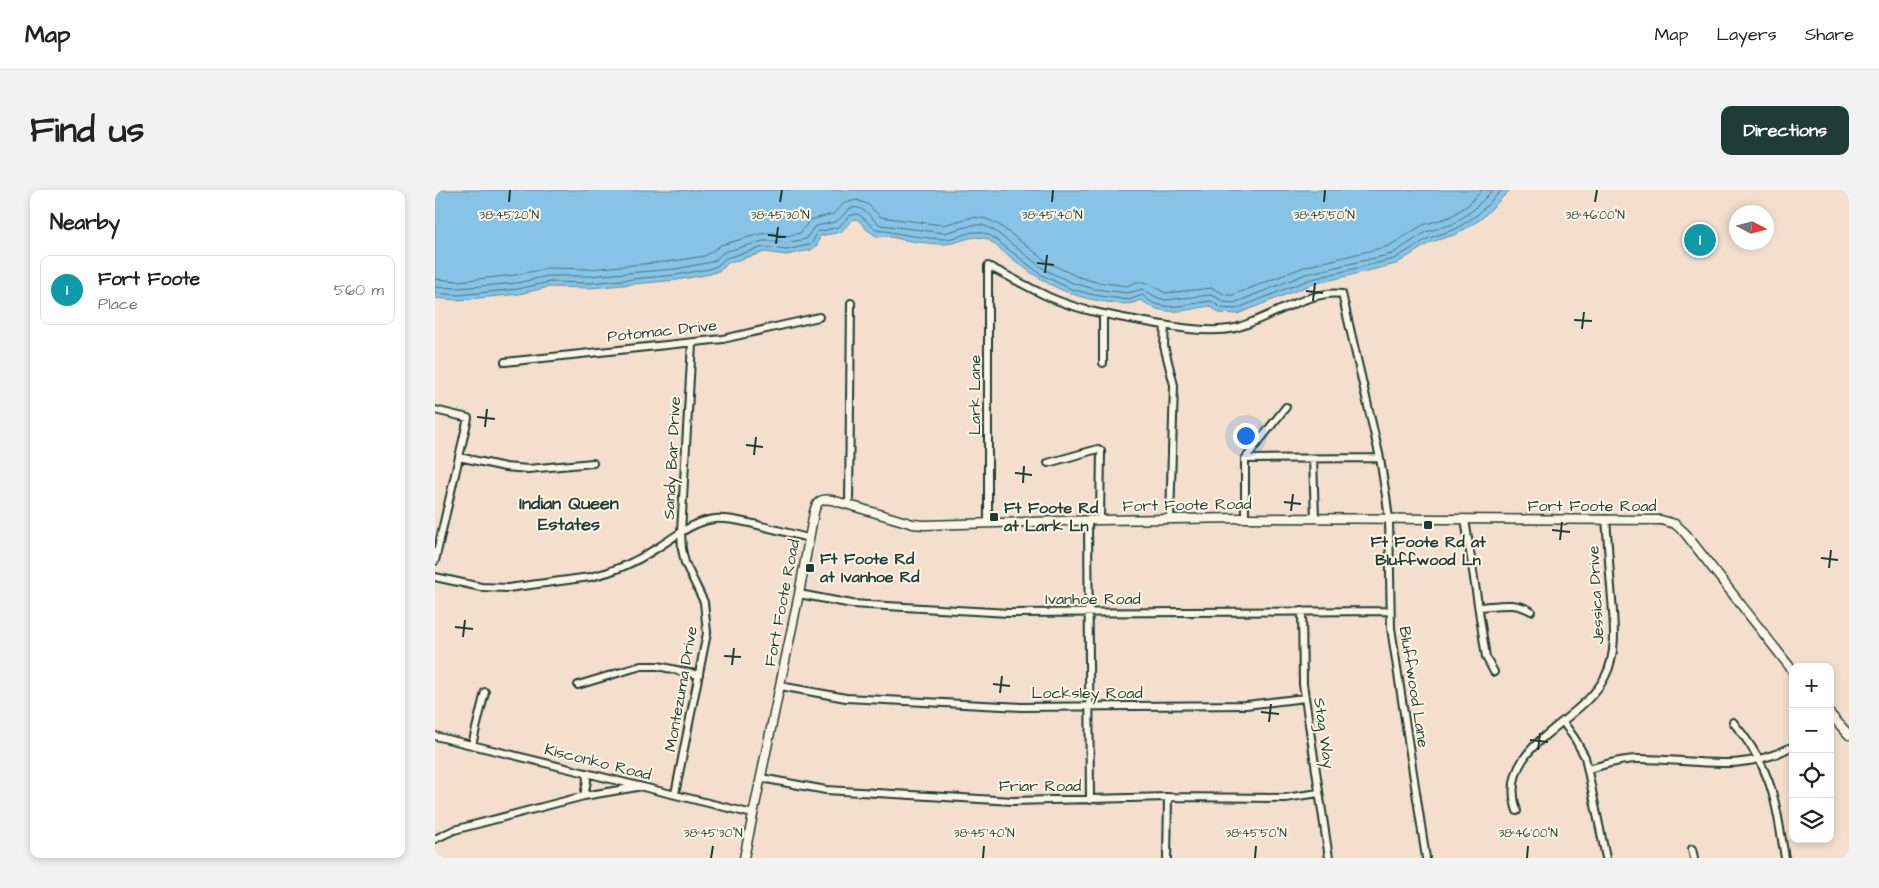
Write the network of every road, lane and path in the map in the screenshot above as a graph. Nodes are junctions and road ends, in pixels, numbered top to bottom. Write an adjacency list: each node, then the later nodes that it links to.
1 (851, 302): 16 (street)
2 (1103, 314): 4 (street); 7 (street); 25 (street, Lark Lane)
3 (819, 317): 5 (street, Potomac Drive)
4 (1165, 325): 13 (street, Bluffwood Lane); 19 (street)
5 (692, 343): 6 (street, Potomac Drive); 26 (street, Sandy Bar Drive)
6 (505, 362)
7 (1103, 363)
8 (1286, 406): 11 (street)
9 (435, 410): 10 (street)
10 (459, 457): 15 (street); 28 (street)
11 (1245, 458): 12 (street); 17 (street)
12 (1313, 458): 13 (street); 18 (street)
13 (1381, 458): 20 (street, Bluffwood Lane)
14 (1048, 463): 24 (street)
15 (593, 464)
16 (849, 504): 25 (street, Fort Foote Road); 27 (street, Fort Foote Road)
17 (1245, 518): 18 (street, Fort Foote Road); 19 (street, Fort Foote Road)
18 (1315, 518): 20 (street, Fort Foote Road)
19 (1170, 519): 24 (street, Fort Foote Road)
20 (1389, 519): 21 (street, Fort Foote Road); 33 (street, Bluffwood Lane)
21 (1465, 519): 22 (street, Fort Foote Road); 31 (street)
22 (1606, 519): 36 (street, Fort Foote Road); 45 (street, Jessica Drive)
23 (1088, 520): 24 (street, Fort Foote Road); 25 (street, Fort Foote Road); 35 (street)
24 (1100, 520)
25 (988, 523)
26 (681, 532): 27 (street, Sandy Bar Drive); 29 (street); 38 (street, Montezuma Drive)
27 (809, 538): 30 (street, Fort Foote Road)
28 (435, 561)
29 (435, 577)
30 (799, 594): 35 (street, Ivanhoe Road); 40 (street, Fort Foote Road)
31 (1479, 607): 34 (street); 37 (street)
32 (1302, 611): 33 (street, Ivanhoe Road); 35 (street, Ivanhoe Road); 42 (street, Stag Way)
33 (1389, 611): 68 (street, Bluffwood Lane)
34 (1531, 611)
35 (1088, 613): 43 (street)
36 (1789, 666)
37 (1494, 672)
38 (699, 675): 39 (street); 57 (street, Montezuma Drive)
39 (578, 685)
40 (780, 686): 43 (street, Locksley Road); 54 (street, Fort Foote Road)
41 (485, 692): 49 (street)
42 (1305, 698): 43 (street, Locksley Road); 56 (street, Stag Way)
43 (1089, 706): 60 (street)
44 (1834, 720): 47 (street)
45 (1563, 722): 52 (street); 61 (street, Jessica Drive)
46 (1733, 722): 51 (street)
47 (1849, 735)
48 (435, 736): 49 (street, Kisconko Road)
49 (472, 746): 53 (street, Kisconko Road)
50 (1789, 748): 51 (street)
51 (1760, 759): 52 (street); 71 (street)
52 (1587, 770): 69 (street)
53 (586, 773): 55 (street, Kisconko Road); 58 (street)
54 (761, 778): 60 (street, Friar Road); 62 (street, Fort Foote Road)
55 (641, 786): 57 (street, Kisconko Road); 58 (street)
56 (1319, 793): 59 (street, Friar Road); 67 (street, Stag Way)
57 (675, 794): 62 (street, Kisconko Road)
58 (585, 796): 63 (street)
59 (1168, 797): 60 (street, Friar Road); 66 (street)
60 (1090, 800)
61 (1517, 811)
62 (753, 814): 65 (street, Fort Foote Road)
63 (435, 839)
64 (1692, 849): 70 (street)
65 (745, 858)
66 (1167, 858)
67 (1329, 858)
68 (1425, 858)
69 (1606, 858)
70 (1694, 858)
71 (1785, 858)

